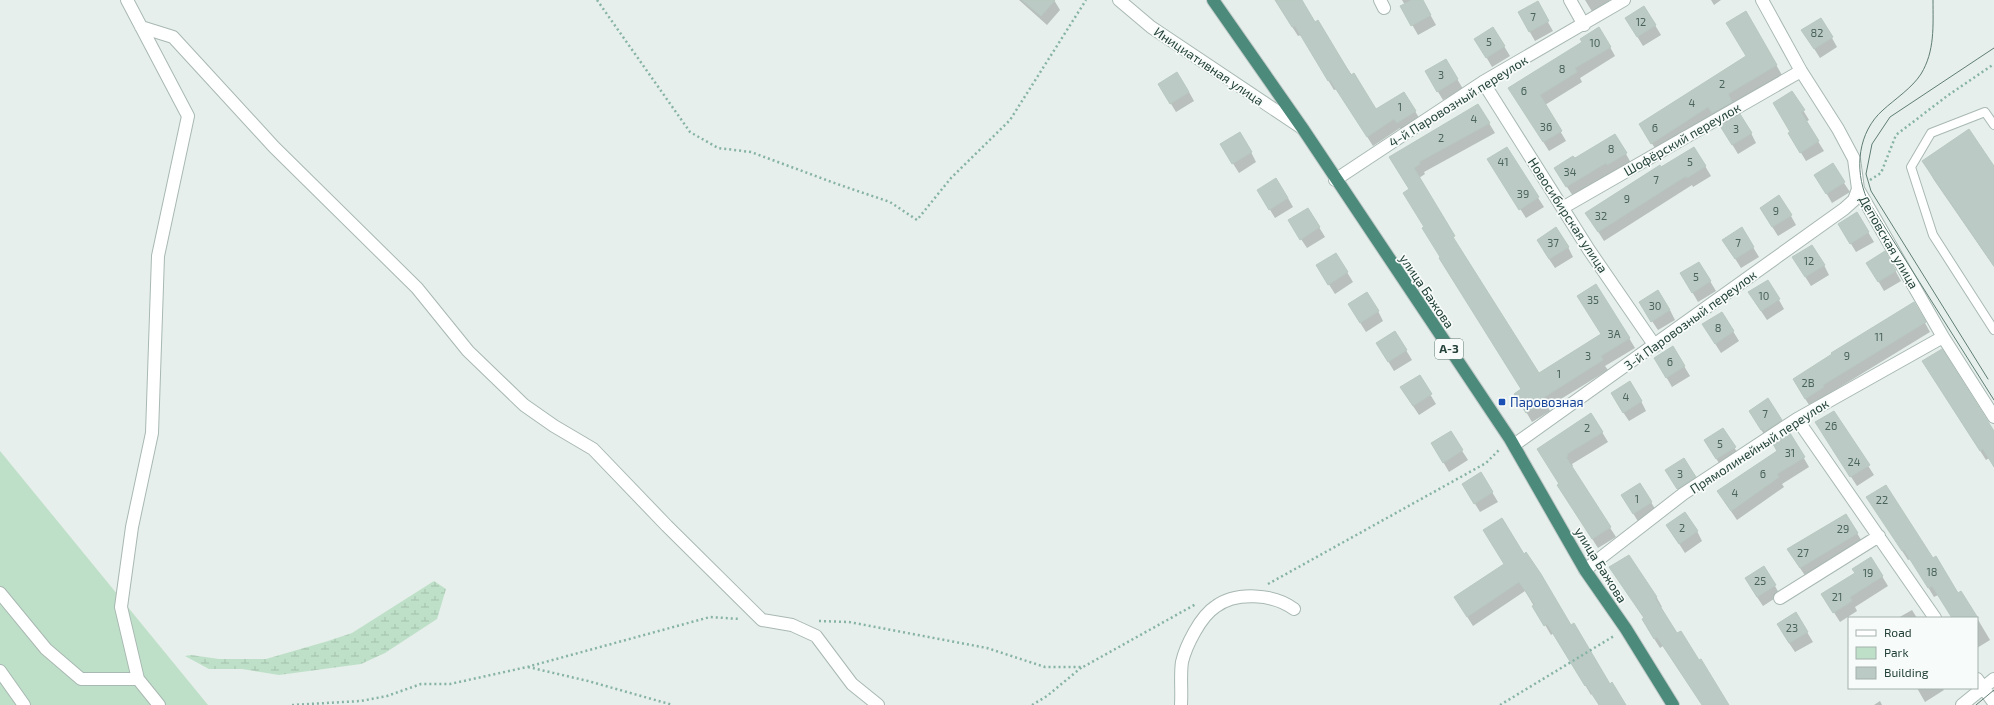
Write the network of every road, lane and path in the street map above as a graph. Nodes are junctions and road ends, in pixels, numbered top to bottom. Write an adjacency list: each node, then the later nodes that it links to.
1 (127, 0): 10 (street)
2 (597, 0): 3 (path)
3 (1086, 0)
4 (1119, 0): 15 (street, Инициативная улица)
5 (1214, 0): 15 (highway, улица Бажова / A-3)
6 (1570, 0): 9 (street)
7 (1624, 0): 9 (street, 4-й Паровозный переулок)
8 (1762, 0): 12 (street, Деповская улица)
9 (1584, 25): 13 (street, 4-й Паровозный переулок)
10 (141, 27): 33 (street); 39 (street)
11 (1994, 64): 17 (path)
12 (1801, 70): 17 (street, Деповская улица); 18 (street, Шофёрский переулок)
13 (1483, 82): 16 (street, 4-й Паровозный переулок); 18 (street, Новосибирская улица)
14 (1994, 125): 19 (lane)
15 (1303, 129): 16 (highway, улица Бажова / A-3)
16 (1335, 180): 24 (highway, улица Бажова / A-3)
17 (1858, 188): 20 (street, Деповская улица); 21 (street, 3-й Паровозный переулок)
18 (1564, 207): 21 (street, Новосибирская улица)
19 (1994, 330)
20 (1943, 336): 22 (street, Деповская улица); 23 (street, Прямолинейный переулок)
21 (1655, 346): 24 (street, 3-й Паровозный переулок)
22 (1994, 417)
23 (1797, 419): 25 (street); 26 (street, Прямолинейный переулок)
24 (1512, 442): 26 (highway, улица Бажова / A-3); 27 (path)
25 (1879, 536): 29 (street); 32 (street)
26 (1585, 570): 35 (highway, улица Бажова / A-3)
27 (1268, 585)
28 (0, 593): 39 (street)
29 (1780, 598)
30 (1198, 603): 37 (path)
31 (1294, 609): 50 (street)
32 (1934, 617)
33 (762, 620): 36 (path); 48 (street)
34 (818, 621): 37 (path)
35 (1626, 629): 51 (path); 52 (highway, улица Бажова / A-3)
36 (526, 667): 46 (path); 47 (path)
37 (1083, 667): 49 (path)
38 (0, 671): 44 (street)
39 (138, 679): 45 (street)
40 (1994, 679): 41 (street)
41 (1980, 684): 43 (street)
42 (1976, 689): 53 (street)
43 (1994, 703)
44 (24, 705)
45 (159, 705)
46 (292, 705)
47 (673, 705)
48 (878, 705)
49 (1032, 705)
50 (1181, 705)
51 (1500, 705)
52 (1673, 705)
53 (1962, 705)

